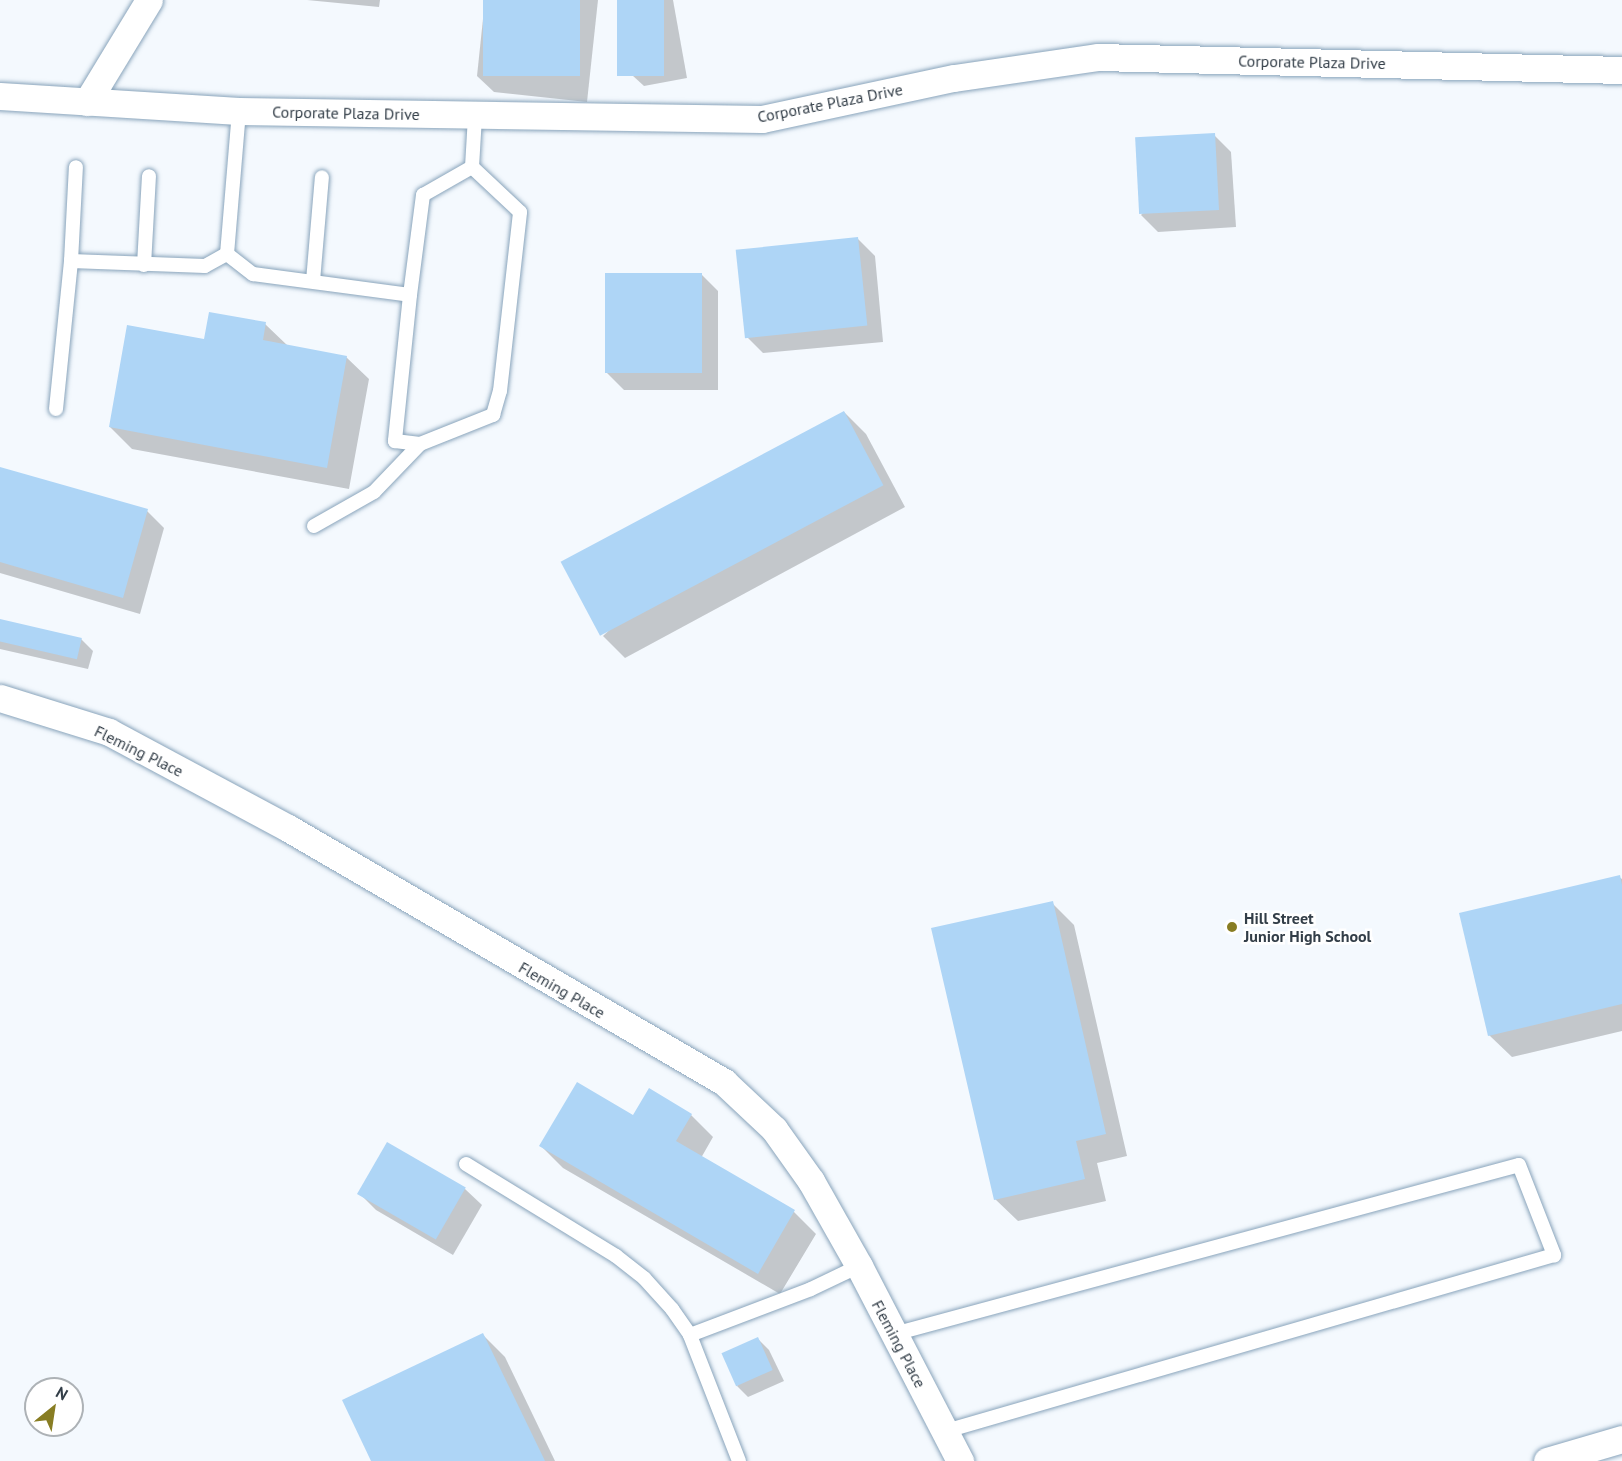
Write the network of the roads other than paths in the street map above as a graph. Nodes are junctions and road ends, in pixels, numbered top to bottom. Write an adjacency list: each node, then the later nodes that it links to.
1 (149, 0): 4 (street)
2 (1622, 70): 6 (street, Corporate Plaza Drive)
3 (0, 96): 4 (street, Corporate Plaza Drive)
4 (87, 102): 5 (street, Corporate Plaza Drive)
5 (239, 111): 6 (street, Corporate Plaza Drive); 11 (lane)
6 (475, 116): 8 (lane)
7 (76, 167): 12 (lane)
8 (472, 167): 15 (lane); 17 (lane)
9 (149, 176): 13 (lane)
10 (322, 177): 14 (lane)
11 (227, 254): 13 (lane); 14 (lane)
12 (71, 261): 13 (lane); 16 (lane)
13 (144, 265)
14 (313, 281): 15 (lane)
15 (410, 295): 17 (lane)
16 (56, 409)
17 (420, 444): 18 (lane)
18 (314, 526)
19 (0, 698): 21 (street, Fleming Place)
20 (466, 1164): 23 (lane)
21 (859, 1266): 22 (street, Fleming Place); 23 (lane)
22 (894, 1334): 24 (street, Fleming Place); 24 (lane)
23 (690, 1335): 27 (lane)
24 (946, 1431): 28 (street, Fleming Place)
25 (1622, 1439): 26 (street)
26 (1556, 1460)
27 (739, 1461)
28 (960, 1461)

